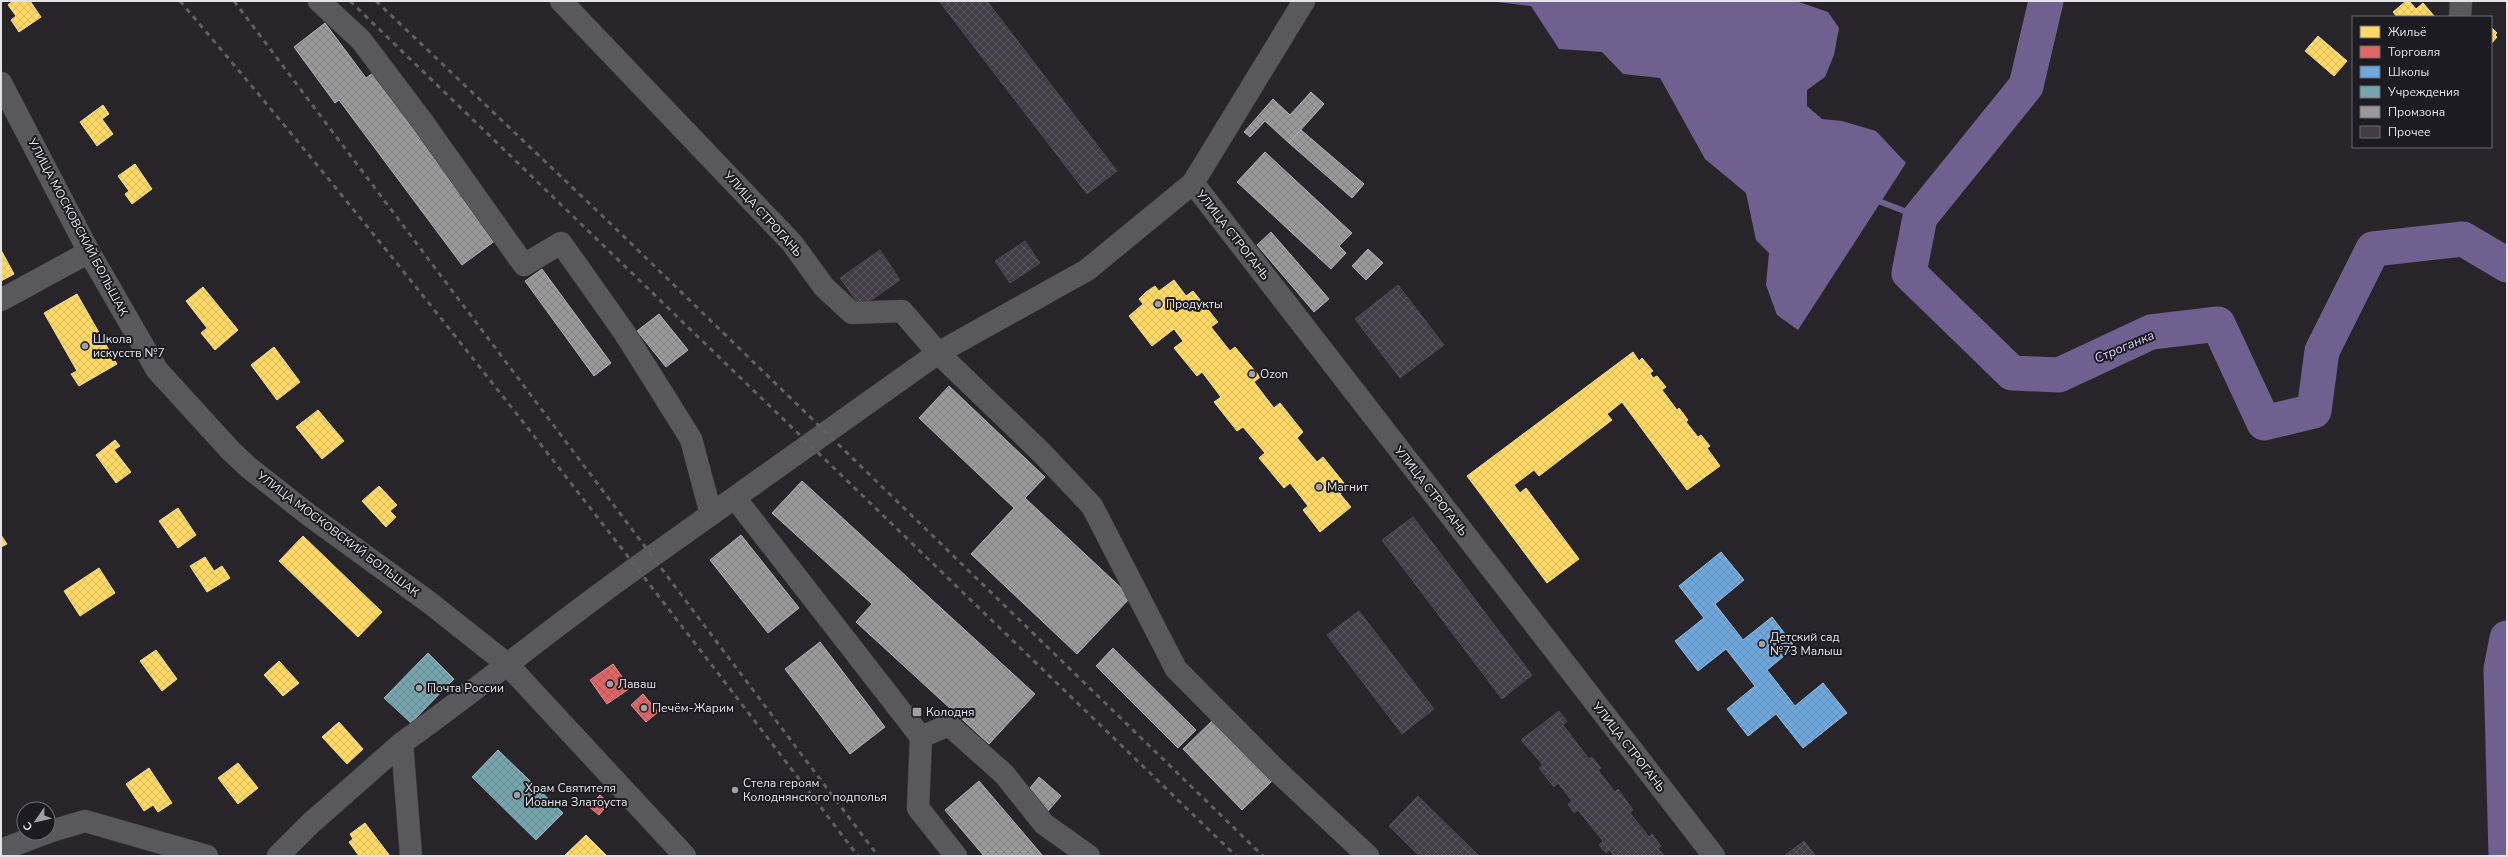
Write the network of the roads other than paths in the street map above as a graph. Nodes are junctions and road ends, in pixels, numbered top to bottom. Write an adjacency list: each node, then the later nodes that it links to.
1 (319, 1): 12 (street)
2 (561, 1): 10 (street, УЛИЦА СТРОГАНЬ)
3 (1304, 1): 7 (street)
4 (2461, 1): 5 (street)
5 (2460, 16)
6 (1, 83): 8 (street, УЛИЦА МОСКОВСКИЙ БОЛЬШАК)
7 (1193, 183): 10 (street, УЛИЦА СТРОГАНЬ); 26 (street, УЛИЦА СТРОГАНЬ)
8 (89, 252): 9 (street); 13 (street, УЛИЦА МОСКОВСКИЙ БОЛЬШАК)
9 (1, 300)
10 (938, 353): 11 (street); 25 (street)
11 (735, 498): 12 (street); 14 (street)
12 (711, 514): 13 (street)
13 (507, 664): 15 (street); 22 (street, УЛИЦА МОСКОВСКИЙ БОЛЬШАК)
14 (922, 737): 23 (street); 24 (street)
15 (402, 743): 20 (street); 21 (street)
16 (56, 830): 19 (street)
17 (25, 841): 18 (street)
18 (1, 850)
19 (207, 856)
20 (278, 856)
21 (411, 856)
22 (685, 856)
23 (956, 856)
24 (1089, 856)
25 (1368, 856)
26 (1714, 856)

